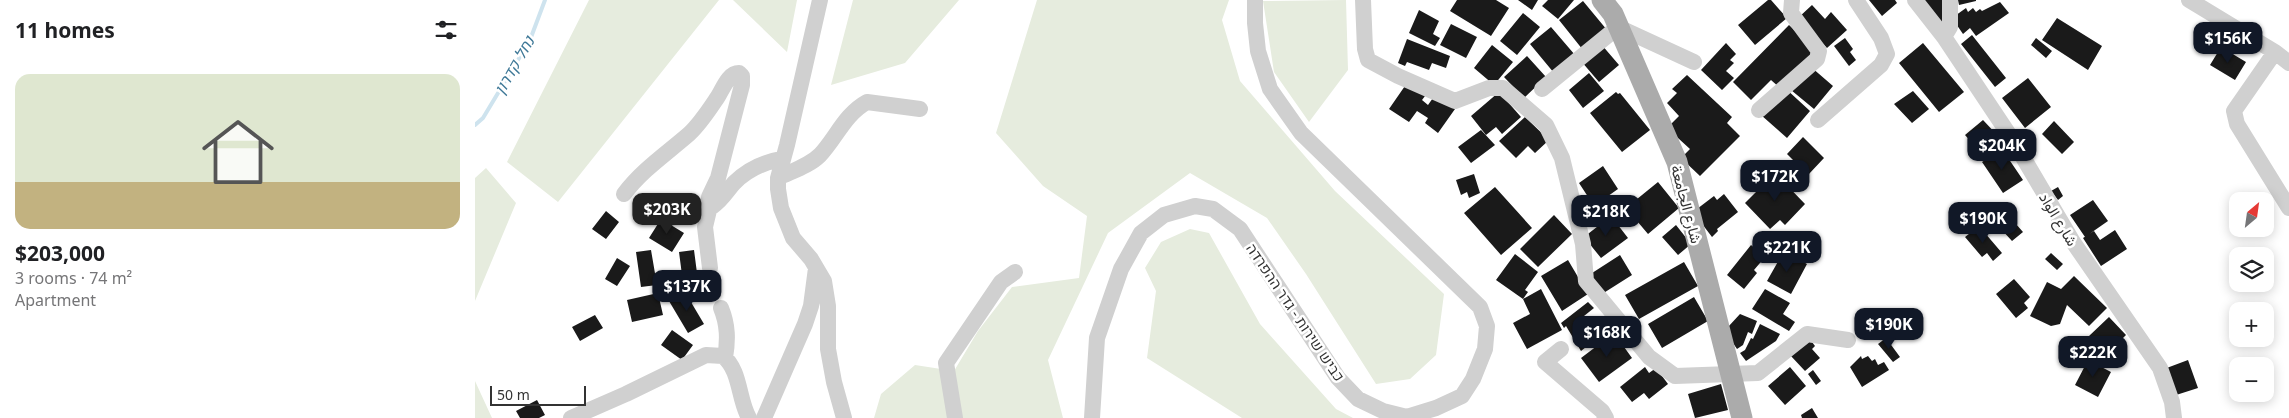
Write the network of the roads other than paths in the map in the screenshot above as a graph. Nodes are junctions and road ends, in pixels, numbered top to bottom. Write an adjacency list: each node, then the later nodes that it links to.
1 (820, 0): 19 (street)
2 (1255, 0): 37 (street, כביש שירות - גדר ההפרדה)
3 (1363, 0): 31 (street)
4 (1602, 0): 10 (main road, شارع الجامعة)
5 (1792, 0): 17 (street)
6 (1856, 0): 18 (street)
7 (1915, 0): 11 (street, شارع الواد)
8 (1950, 0): 11 (street)
9 (2189, 0): 12 (street)
10 (1618, 27): 13 (street); 15 (street); 31 (main road, شارع الجامعة)
11 (1944, 37): 40 (street, شارع الواد)
12 (2275, 52): 14 (street); 23 (street)
13 (1694, 62)
14 (2289, 63)
15 (1542, 89)
16 (920, 109): 20 (street)
17 (1759, 110)
18 (1818, 120)
19 (783, 159): 20 (street); 22 (street)
20 (778, 178): 24 (street)
21 (624, 194): 22 (street)
22 (710, 206): 25 (street)
23 (2289, 208)
24 (816, 267): 34 (street); 35 (street)
25 (710, 268)
26 (1015, 272): 36 (street)
27 (721, 308): 30 (street)
28 (1848, 340): 31 (street)
29 (1561, 348): 38 (street)
30 (725, 358): 32 (street); 33 (street)
31 (1732, 375): 39 (main road, شارع الجامعة)
32 (571, 418)
33 (749, 418)
34 (764, 418)
35 (844, 418)
36 (955, 418)
37 (1093, 418)
38 (1606, 418)
39 (1742, 418)
40 (2174, 418)

